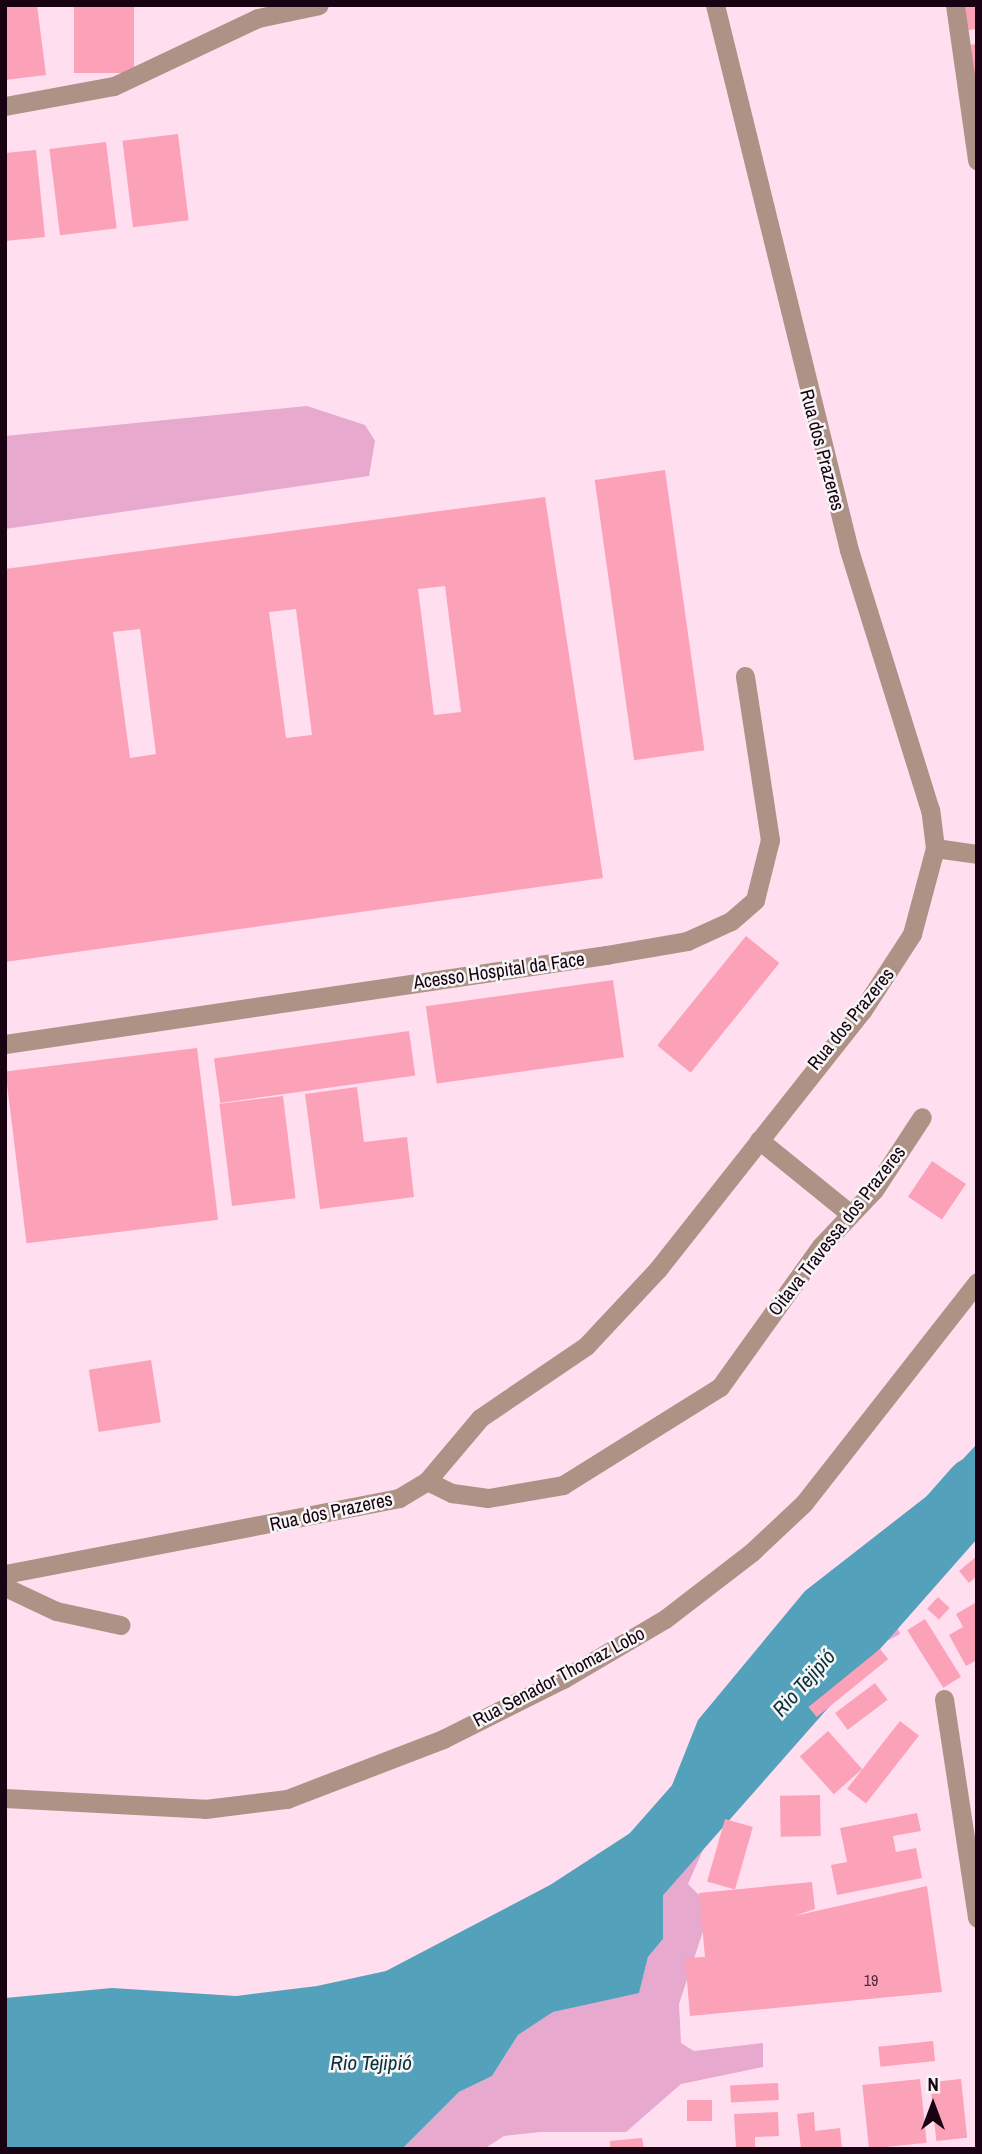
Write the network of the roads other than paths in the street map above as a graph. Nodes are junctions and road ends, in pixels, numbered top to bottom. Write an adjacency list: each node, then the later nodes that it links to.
1 (319, 5): 4 (street)
2 (715, 5): 7 (street, Rua dos Prazeres)
3 (954, 5): 5 (street)
4 (5, 106)
5 (977, 160)
6 (745, 676): 9 (street, Acesso Hospital da Face)
7 (935, 848): 8 (street); 11 (street, Rua dos Prazeres)
8 (977, 854)
9 (5, 1044)
10 (922, 1117): 12 (street, Oitava Travessa dos Prazeres)
11 (758, 1140): 12 (street); 14 (street, Rua dos Prazeres)
12 (849, 1213): 14 (street, Oitava Travessa dos Prazeres)
13 (977, 1282): 19 (street, Rua Senador Thomaz Lobo)
14 (427, 1481): 15 (street, Rua dos Prazeres)
15 (5, 1574)
16 (5, 1587): 17 (street)
17 (121, 1625)
18 (944, 1699): 20 (street)
19 (5, 1798)
20 (977, 1918)

